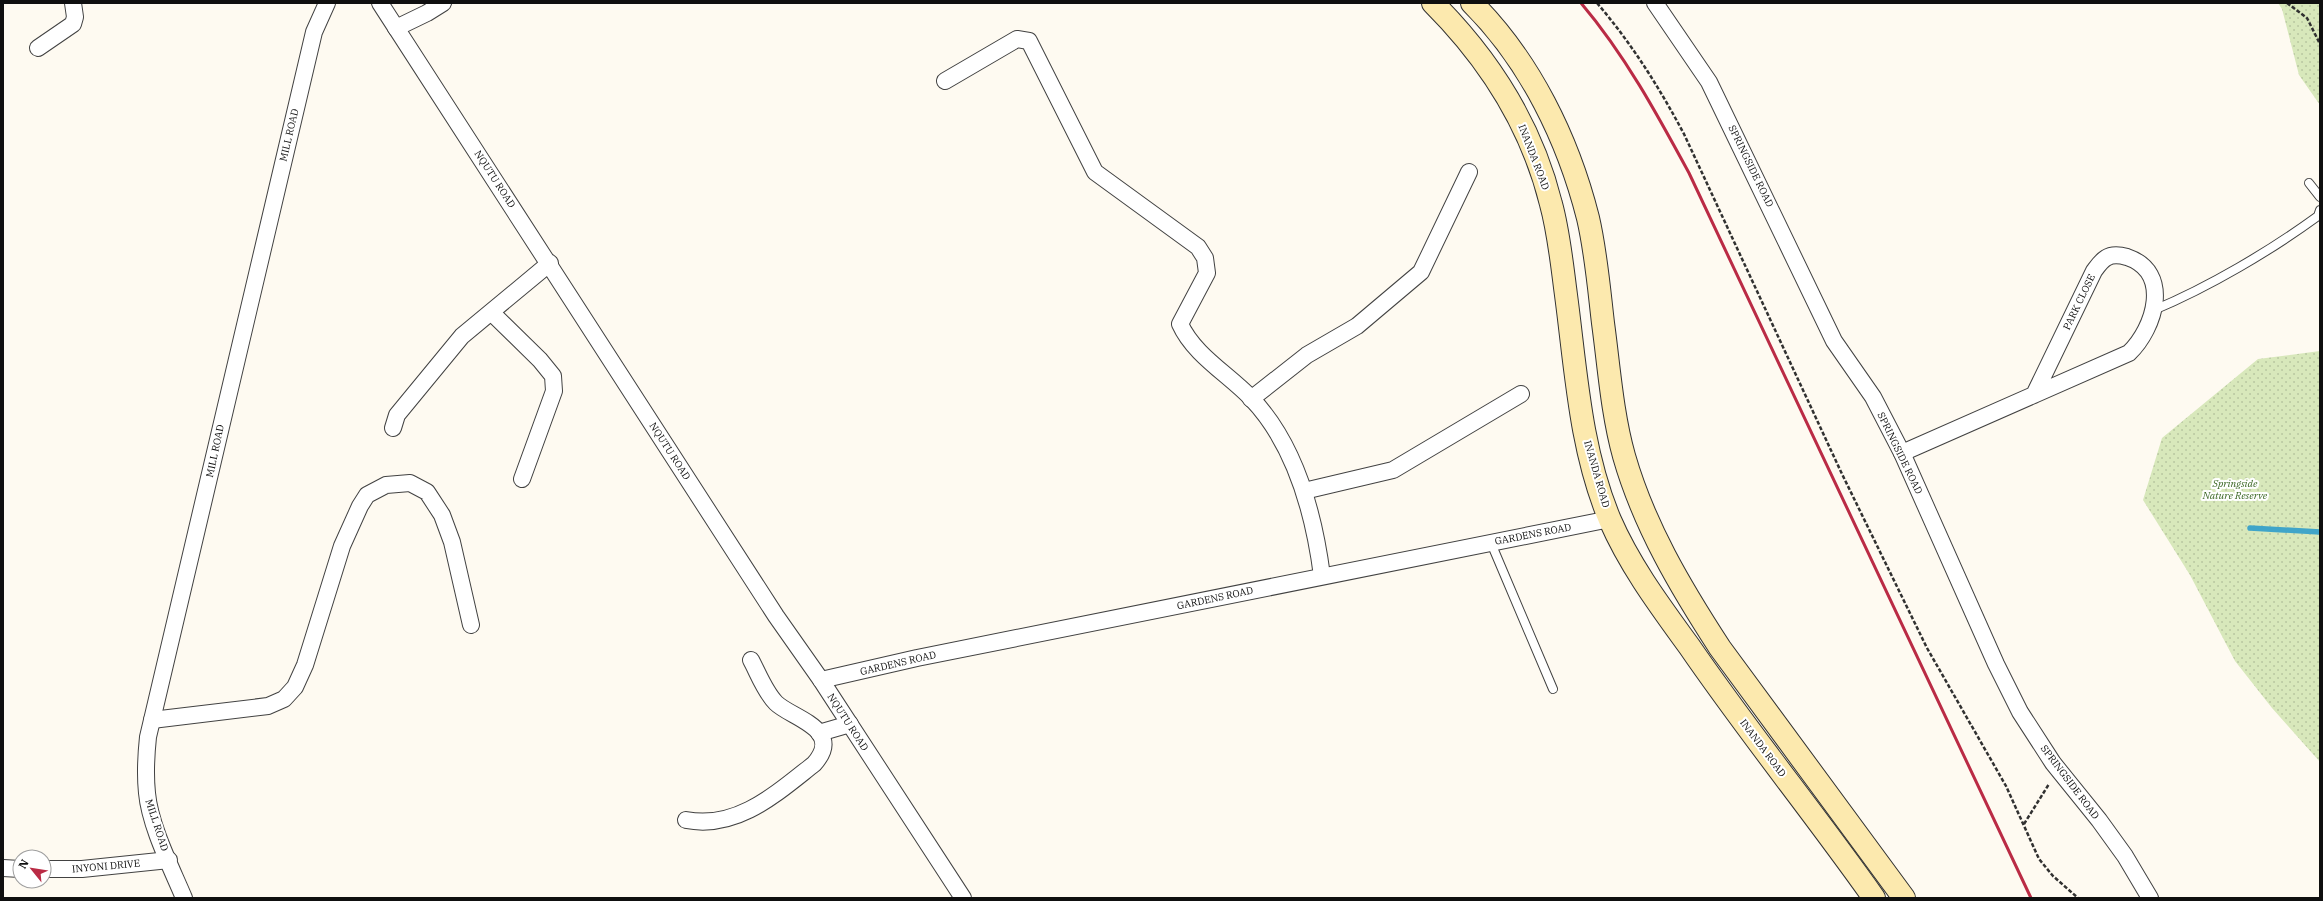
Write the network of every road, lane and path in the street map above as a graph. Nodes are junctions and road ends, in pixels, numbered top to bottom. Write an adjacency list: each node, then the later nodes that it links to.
1 (73, 3): 12 (street)
2 (327, 3): 35 (street, MILL ROAD)
3 (380, 3): 10 (street, NQUTU ROAD)
4 (443, 3): 10 (street)
5 (1434, 3): 28 (main road, INANDA ROAD)
6 (1472, 3): 46 (main road)
7 (1597, 3): 40 (path)
8 (1655, 3): 25 (street, SPRINGSIDE ROAD)
9 (2287, 3): 11 (path)
10 (396, 28): 18 (street, NQUTU ROAD)
11 (2320, 44)
12 (38, 48)
13 (945, 81): 23 (street)
14 (1469, 172): 23 (street)
15 (2309, 183): 16 (lane)
16 (2320, 196)
17 (2320, 210): 19 (lane)
18 (550, 263): 20 (street); 33 (street, NQUTU ROAD)
19 (2154, 310): 22 (street, PARK CLOSE); 22 (street, PARK CLOSE)
20 (492, 313): 24 (street); 26 (street)
21 (1522, 394): 27 (street)
22 (2034, 395): 25 (street, PARK CLOSE)
23 (1251, 399): 27 (street)
24 (393, 428)
25 (1902, 453): 38 (street, SPRINGSIDE ROAD)
26 (522, 479)
27 (1304, 491): 30 (street)
28 (1610, 519): 29 (street, GARDENS ROAD); 45 (main road, INANDA ROAD)
29 (1491, 543): 30 (street, GARDENS ROAD); 34 (lane)
30 (1322, 576): 33 (street, GARDENS ROAD)
31 (471, 625): 35 (street)
32 (751, 660): 37 (street)
33 (821, 680): 36 (street, NQUTU ROAD)
34 (1553, 689)
35 (152, 720): 41 (street, MILL ROAD)
36 (850, 724): 37 (street); 44 (street, NQUTU ROAD)
37 (824, 732): 39 (street)
38 (2054, 764): 40 (path); 48 (street, SPRINGSIDE ROAD)
39 (686, 820)
40 (2024, 825): 47 (path)
41 (169, 860): 42 (street, INYONI DRIVE); 43 (street, MILL ROAD)
42 (52, 869)
43 (184, 898)
44 (962, 898)
45 (1874, 898)
46 (1904, 898)
47 (2078, 898)
48 (2150, 898)

